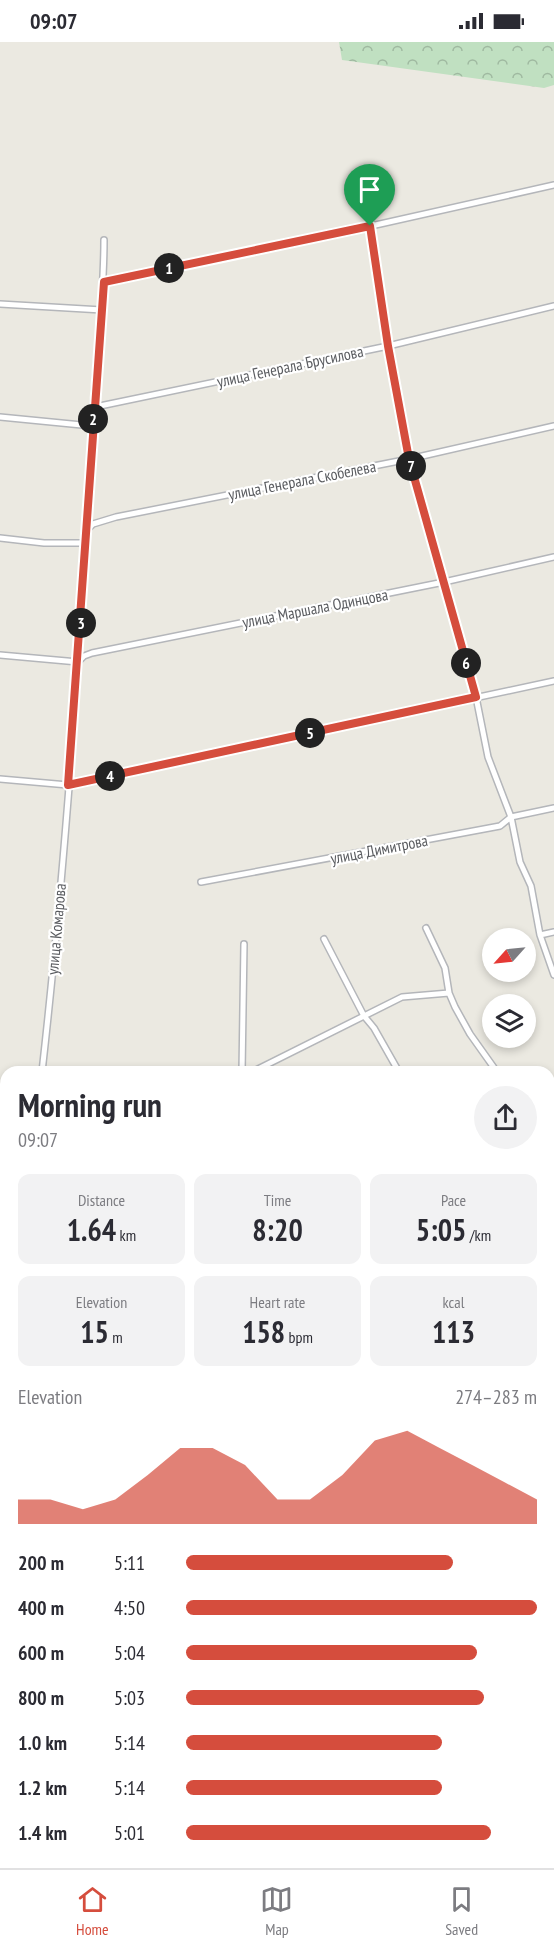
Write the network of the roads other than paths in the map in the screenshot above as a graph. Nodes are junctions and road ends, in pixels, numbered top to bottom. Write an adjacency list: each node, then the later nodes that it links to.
1 (554, 185): 2 (street)
2 (370, 226): 4 (street); 8 (street)
3 (104, 240): 4 (street, улица Комарова)
4 (104, 282): 7 (street, улица Комарова)
5 (0, 304): 7 (street)
6 (554, 306): 8 (street, улица Генерала Брусилова)
7 (102, 310): 9 (street, улица Комарова)
8 (388, 346): 9 (street, улица Генерала Брусилова); 13 (street)
9 (95, 407): 11 (street, улица Комарова)
10 (0, 417): 11 (street)
11 (92, 426): 14 (street, улица Комарова)
12 (554, 426): 13 (street, улица Генерала Скобелева)
13 (409, 459): 14 (street, улица Генерала Скобелева); 18 (street)
14 (87, 530): 16 (street, улица Комарова)
15 (0, 538): 16 (street)
16 (87, 543): 20 (street, улица Комарова)
17 (554, 557): 18 (street, улица Маршала Одинцова)
18 (444, 582): 20 (street, улица Маршала Одинцова); 22 (street)
19 (0, 655): 20 (street)
20 (78, 662): 24 (street, улица Комарова)
21 (554, 681): 22 (street)
22 (476, 697): 24 (street); 26 (street)
23 (0, 779): 24 (street)
24 (68, 785): 36 (street, улица Комарова)
25 (554, 808): 26 (street, улица Димитрова)
26 (511, 817): 27 (street, улица Димитрова); 30 (street)
27 (201, 882)
28 (426, 928): 34 (street)
29 (554, 933): 30 (street)
30 (540, 935): 33 (street)
31 (324, 939): 35 (street)
32 (244, 945): 37 (street)
33 (554, 975)
34 (449, 993): 35 (street); 40 (street)
35 (364, 1016): 38 (street); 39 (street)
36 (43, 1066)
37 (242, 1066)
38 (264, 1066)
39 (396, 1066)
40 (493, 1066)

